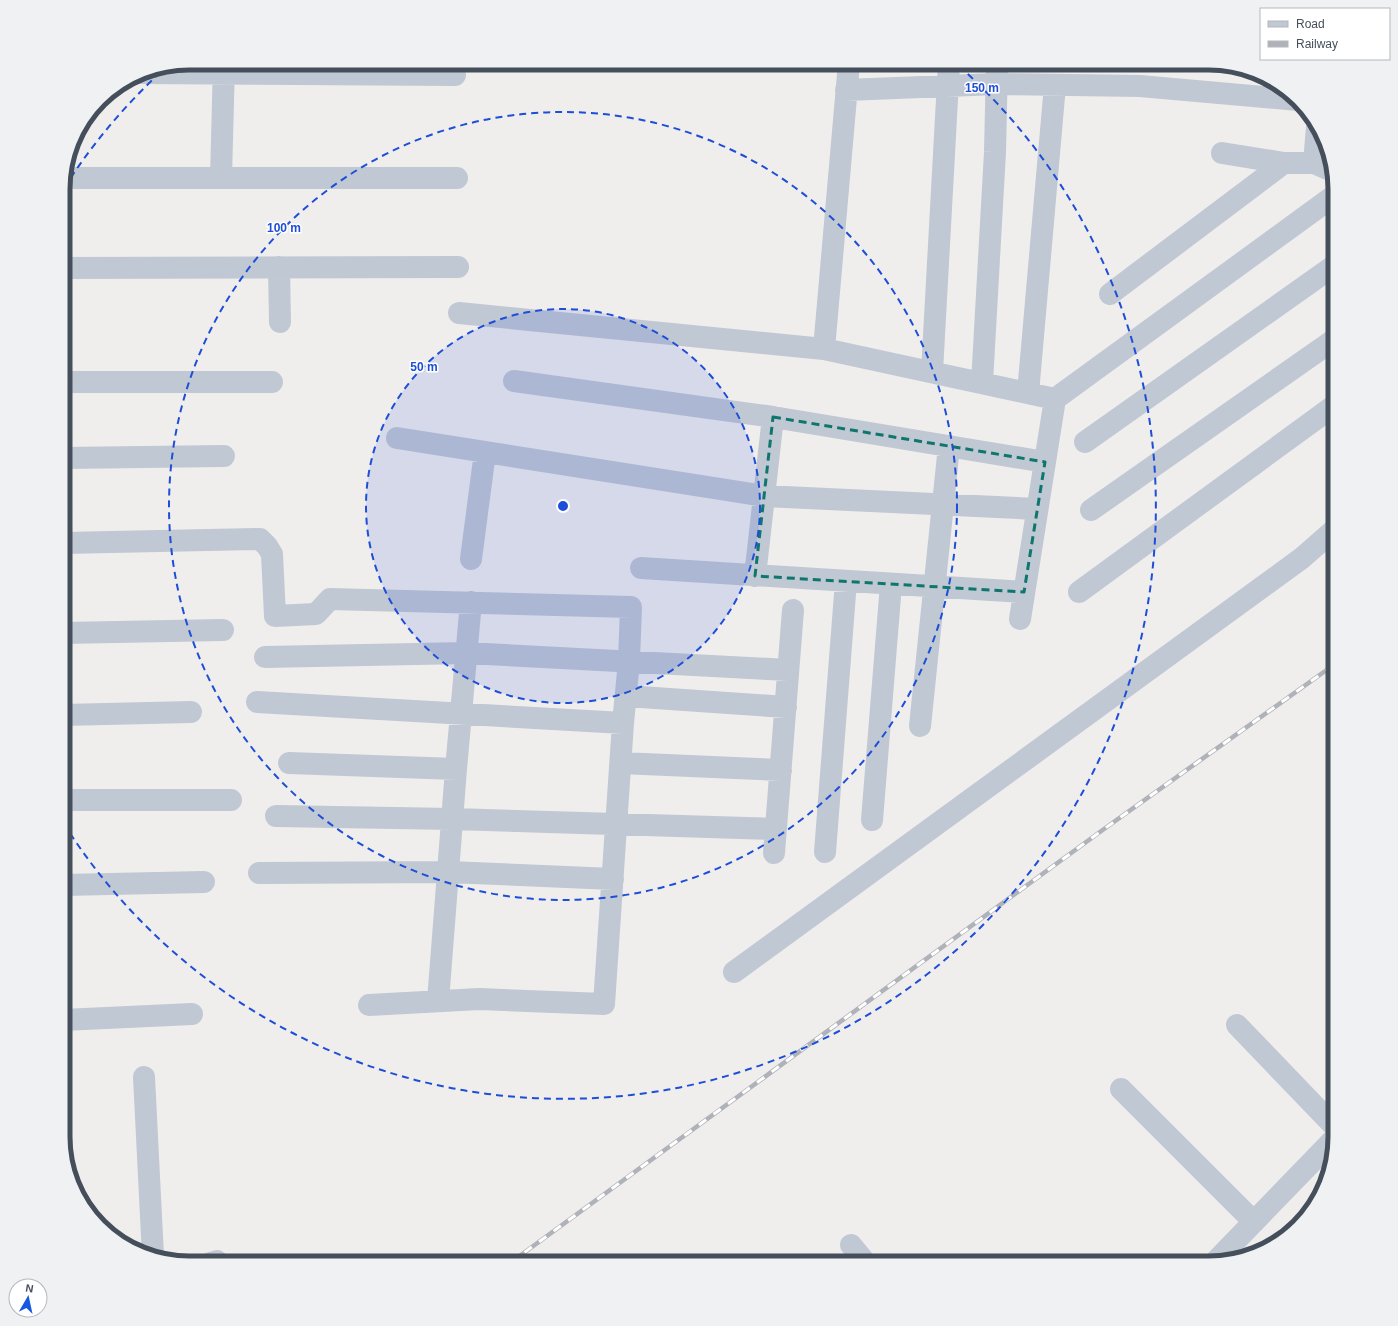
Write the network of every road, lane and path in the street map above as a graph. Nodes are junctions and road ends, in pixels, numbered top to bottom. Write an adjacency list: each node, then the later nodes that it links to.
1 (190, 70): 6 (street)
2 (224, 70): 18 (street)
3 (290, 70): 8 (street)
4 (848, 70): 11 (street)
5 (949, 70): 10 (street)
6 (172, 71)
7 (997, 74): 9 (street); 10 (street); 34 (street)
8 (455, 75)
9 (1055, 85): 12 (street); 35 (street)
10 (948, 86): 11 (street); 30 (street)
11 (846, 90): 29 (street)
12 (1286, 99)
13 (1320, 144): 16 (street)
14 (1222, 153): 15 (street)
15 (1284, 163): 16 (street); 25 (street)
16 (1323, 167)
17 (70, 178): 18 (street)
18 (221, 178): 19 (street)
19 (457, 178)
20 (1328, 200): 36 (street)
21 (279, 267): 22 (street); 23 (street); 27 (street)
22 (458, 267)
23 (70, 268)
24 (1328, 270): 40 (street)
25 (1110, 294)
26 (459, 313): 29 (street)
27 (280, 322)
28 (1328, 345): 49 (street)
29 (824, 349): 30 (street)
30 (932, 372): 34 (street)
31 (514, 381): 38 (street)
32 (70, 382): 33 (street)
33 (272, 382)
34 (982, 383): 35 (street)
35 (1028, 393): 36 (street)
36 (1055, 399): 45 (street)
37 (1328, 410): 59 (street)
38 (773, 417): 41 (street); 46 (street)
39 (397, 438): 42 (street)
40 (1085, 442)
41 (949, 446): 45 (street); 47 (street)
42 (485, 452): 46 (street); 52 (street)
43 (224, 456): 44 (street)
44 (70, 458)
45 (1045, 462): 48 (street)
46 (764, 496): 47 (street); 54 (street)
47 (942, 505): 48 (street); 57 (street)
48 (1038, 509): 58 (street)
49 (1091, 510)
50 (1328, 535): 95 (street)
51 (70, 543): 60 (street)
52 (472, 559)
53 (641, 568): 54 (street)
54 (755, 576): 55 (street)
55 (846, 581): 56 (street); 89 (street)
56 (891, 584): 57 (street); 85 (street)
57 (934, 587): 58 (street); 76 (street)
58 (1024, 592): 62 (street)
59 (1079, 592)
60 (471, 602): 65 (street); 67 (street)
61 (793, 610): 68 (street)
62 (1020, 619)
63 (223, 630): 64 (street)
64 (70, 634)
65 (466, 654): 66 (street); 67 (street); 73 (street)
66 (265, 657)
67 (629, 661): 68 (street); 69 (street)
68 (788, 670): 71 (street)
69 (626, 696): 71 (street); 75 (street)
70 (257, 702): 73 (street)
71 (786, 707): 80 (street)
72 (191, 712): 74 (street)
73 (461, 714): 75 (street); 79 (street)
74 (70, 715)
75 (623, 723): 77 (street)
76 (920, 726)
77 (621, 762): 80 (street); 86 (street)
78 (289, 763): 79 (street)
79 (456, 768): 84 (street)
80 (781, 770): 87 (street)
81 (70, 800): 82 (street)
82 (231, 800)
83 (276, 816): 84 (street)
84 (453, 818): 86 (street); 90 (street)
85 (872, 820)
86 (616, 824): 87 (street); 92 (street)
87 (776, 828): 88 (street)
88 (774, 852)
89 (825, 852)
90 (449, 872): 91 (street); 92 (street); 96 (street)
91 (258, 873)
92 (613, 879): 96 (street)
93 (204, 882): 94 (street)
94 (70, 885)
95 (734, 972)
96 (438, 1002): 97 (street)
97 (369, 1005)
98 (192, 1014): 99 (street)
99 (70, 1020)
100 (1237, 1025): 103 (street)
101 (144, 1077): 106 (street)
102 (1121, 1089): 105 (street)
103 (1328, 1120)
104 (1328, 1145): 105 (street)
105 (1254, 1222): 107 (street)
106 (153, 1251)
107 (1221, 1255)

